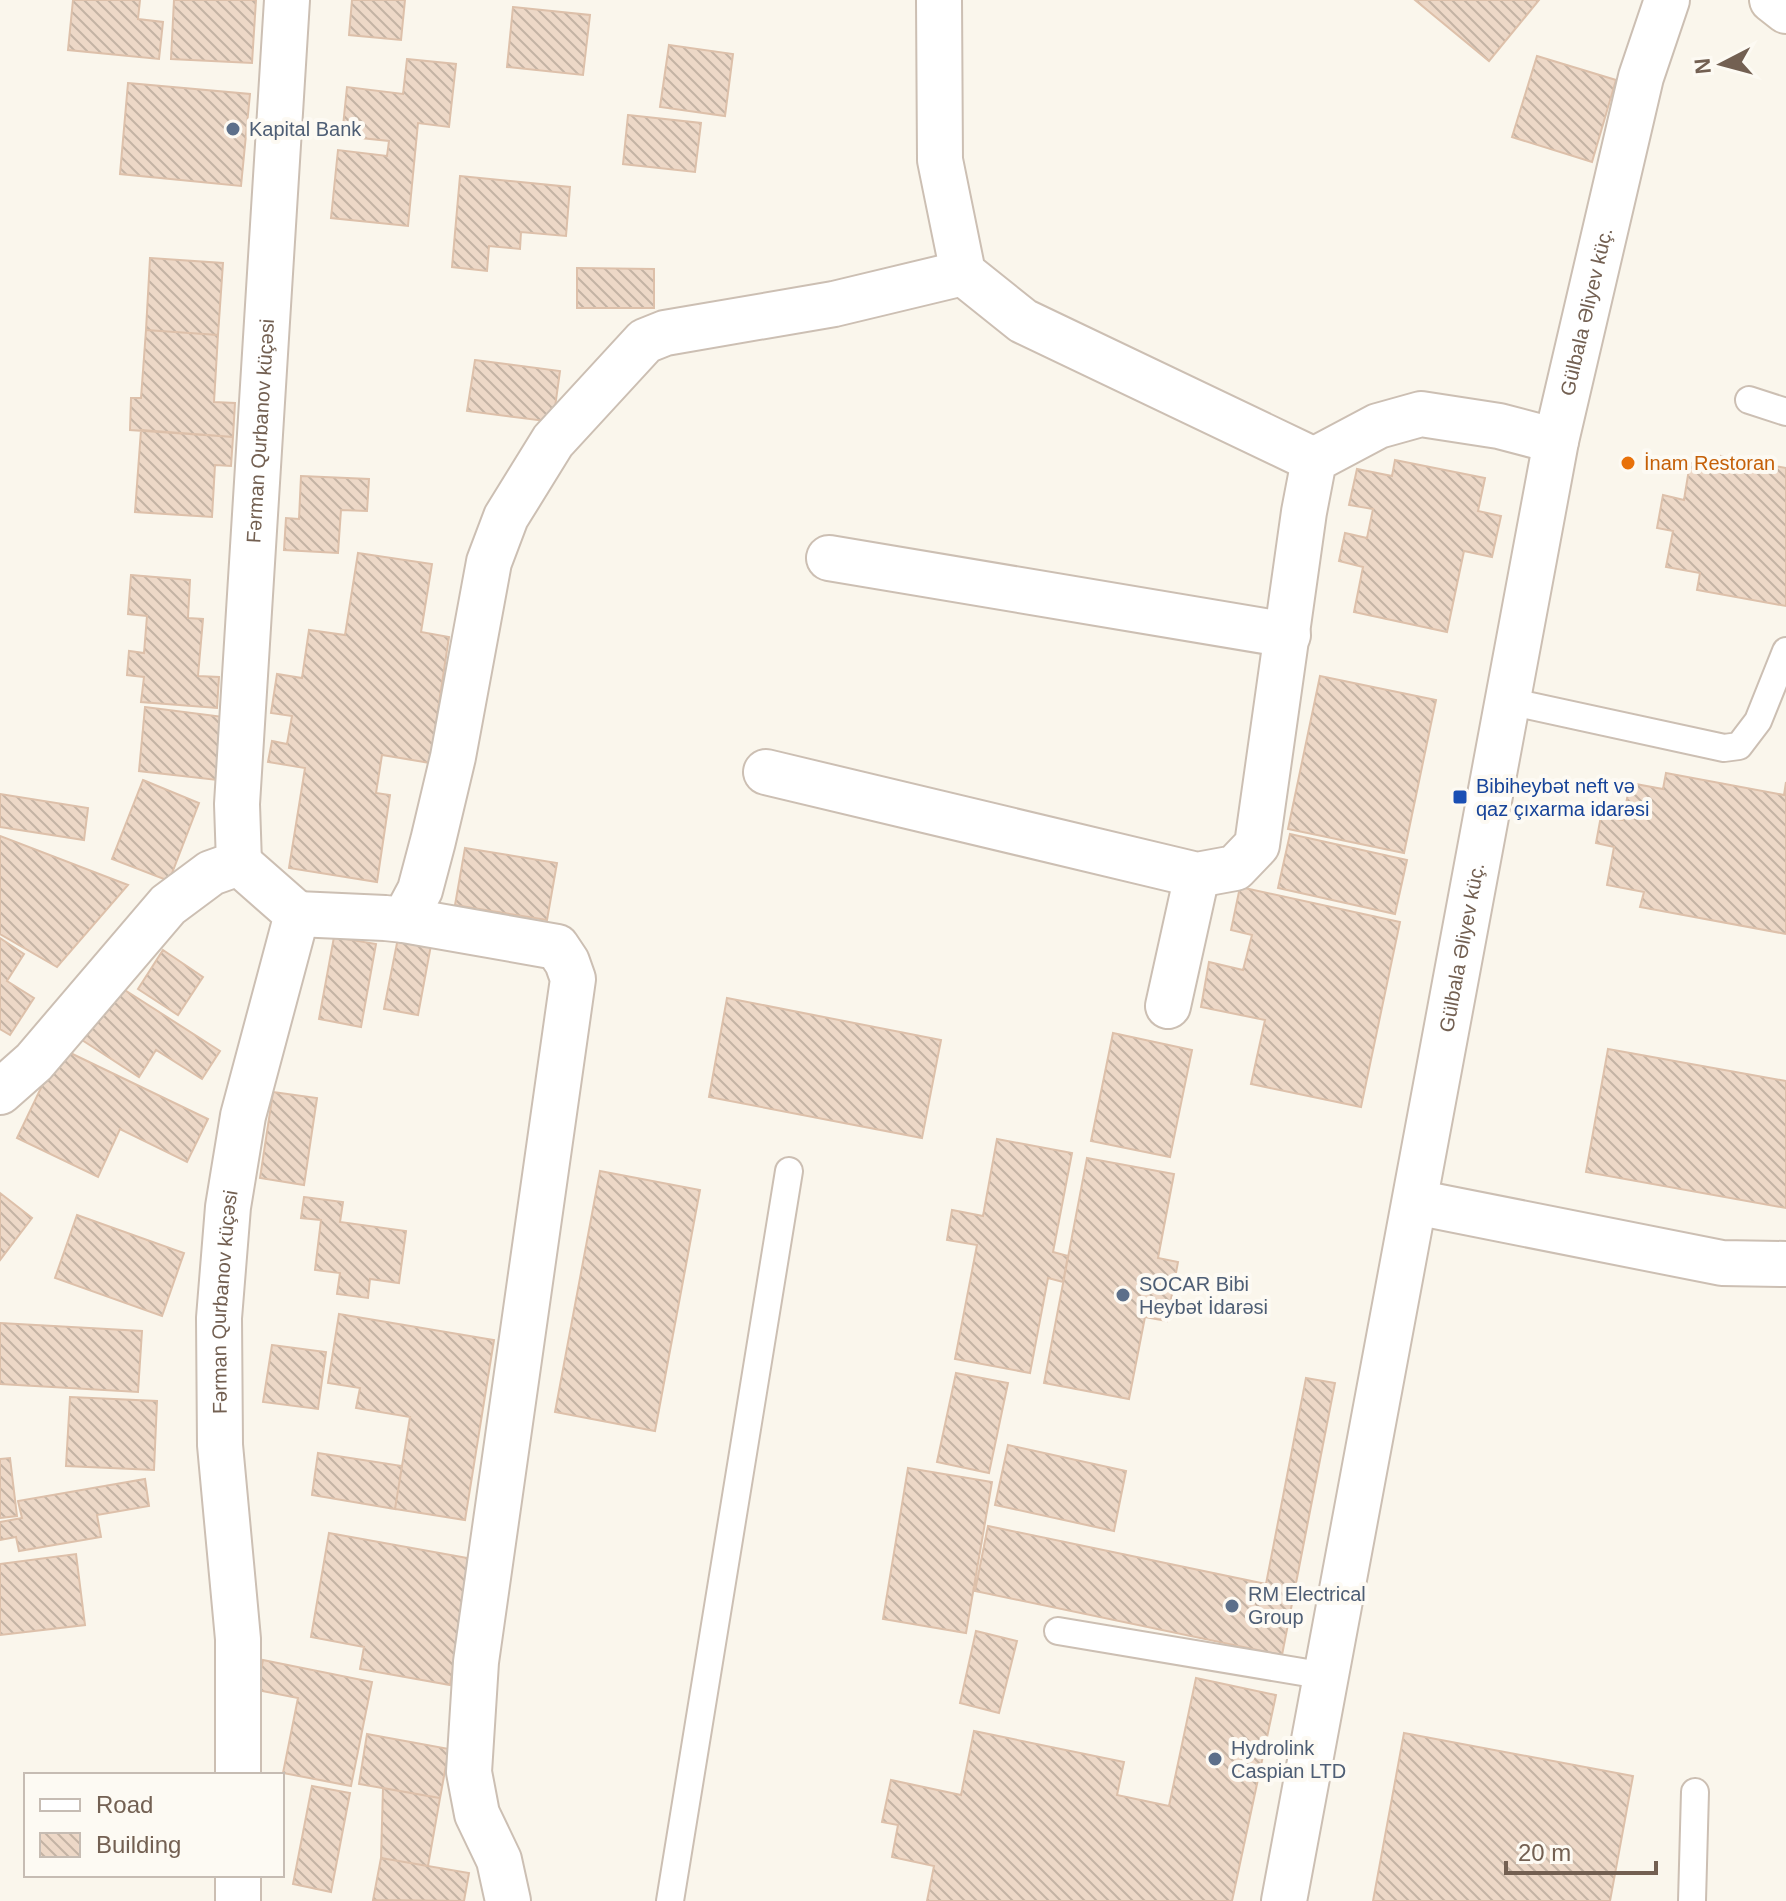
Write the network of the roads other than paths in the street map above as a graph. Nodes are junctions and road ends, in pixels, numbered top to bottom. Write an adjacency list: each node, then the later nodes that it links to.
1 (287, 0): 16 (street, Fərman Qurbanov küçəsi)
2 (939, 0): 6 (street)
3 (1667, 0): 9 (street, Gülbala Əliyev küç.)
4 (1772, 0): 5 (street)
5 (1786, 11)
6 (963, 273): 10 (street); 19 (street)
7 (1749, 400): 8 (lane)
8 (1786, 412)
9 (1556, 441): 10 (street); 14 (street, Gülbala Əliyev küç.)
10 (1314, 460): 12 (street)
11 (829, 558): 12 (street)
12 (1288, 635): 17 (street)
13 (1786, 651): 14 (lane)
14 (1508, 701): 23 (street, Gülbala Əliyev küç.)
15 (766, 772): 17 (street)
16 (239, 863): 18 (street); 21 (street)
17 (1197, 875): 20 (street)
18 (297, 914): 19 (street); 27 (street, Fərman Qurbanov küçəsi)
19 (404, 920): 31 (street)
20 (1168, 1006)
21 (0, 1092)
22 (789, 1171): 32 (lane)
23 (1415, 1202): 24 (street); 26 (street, Gülbala Əliyev küç.)
24 (1786, 1264)
25 (1058, 1631): 26 (lane)
26 (1326, 1676): 33 (street, Gülbala Əliyev küç.)
27 (238, 1773)
28 (1695, 1792): 34 (lane)
29 (238, 1877): 30 (street)
30 (238, 1901)
31 (508, 1901)
32 (670, 1901)
33 (1284, 1901)
34 (1692, 1901)

